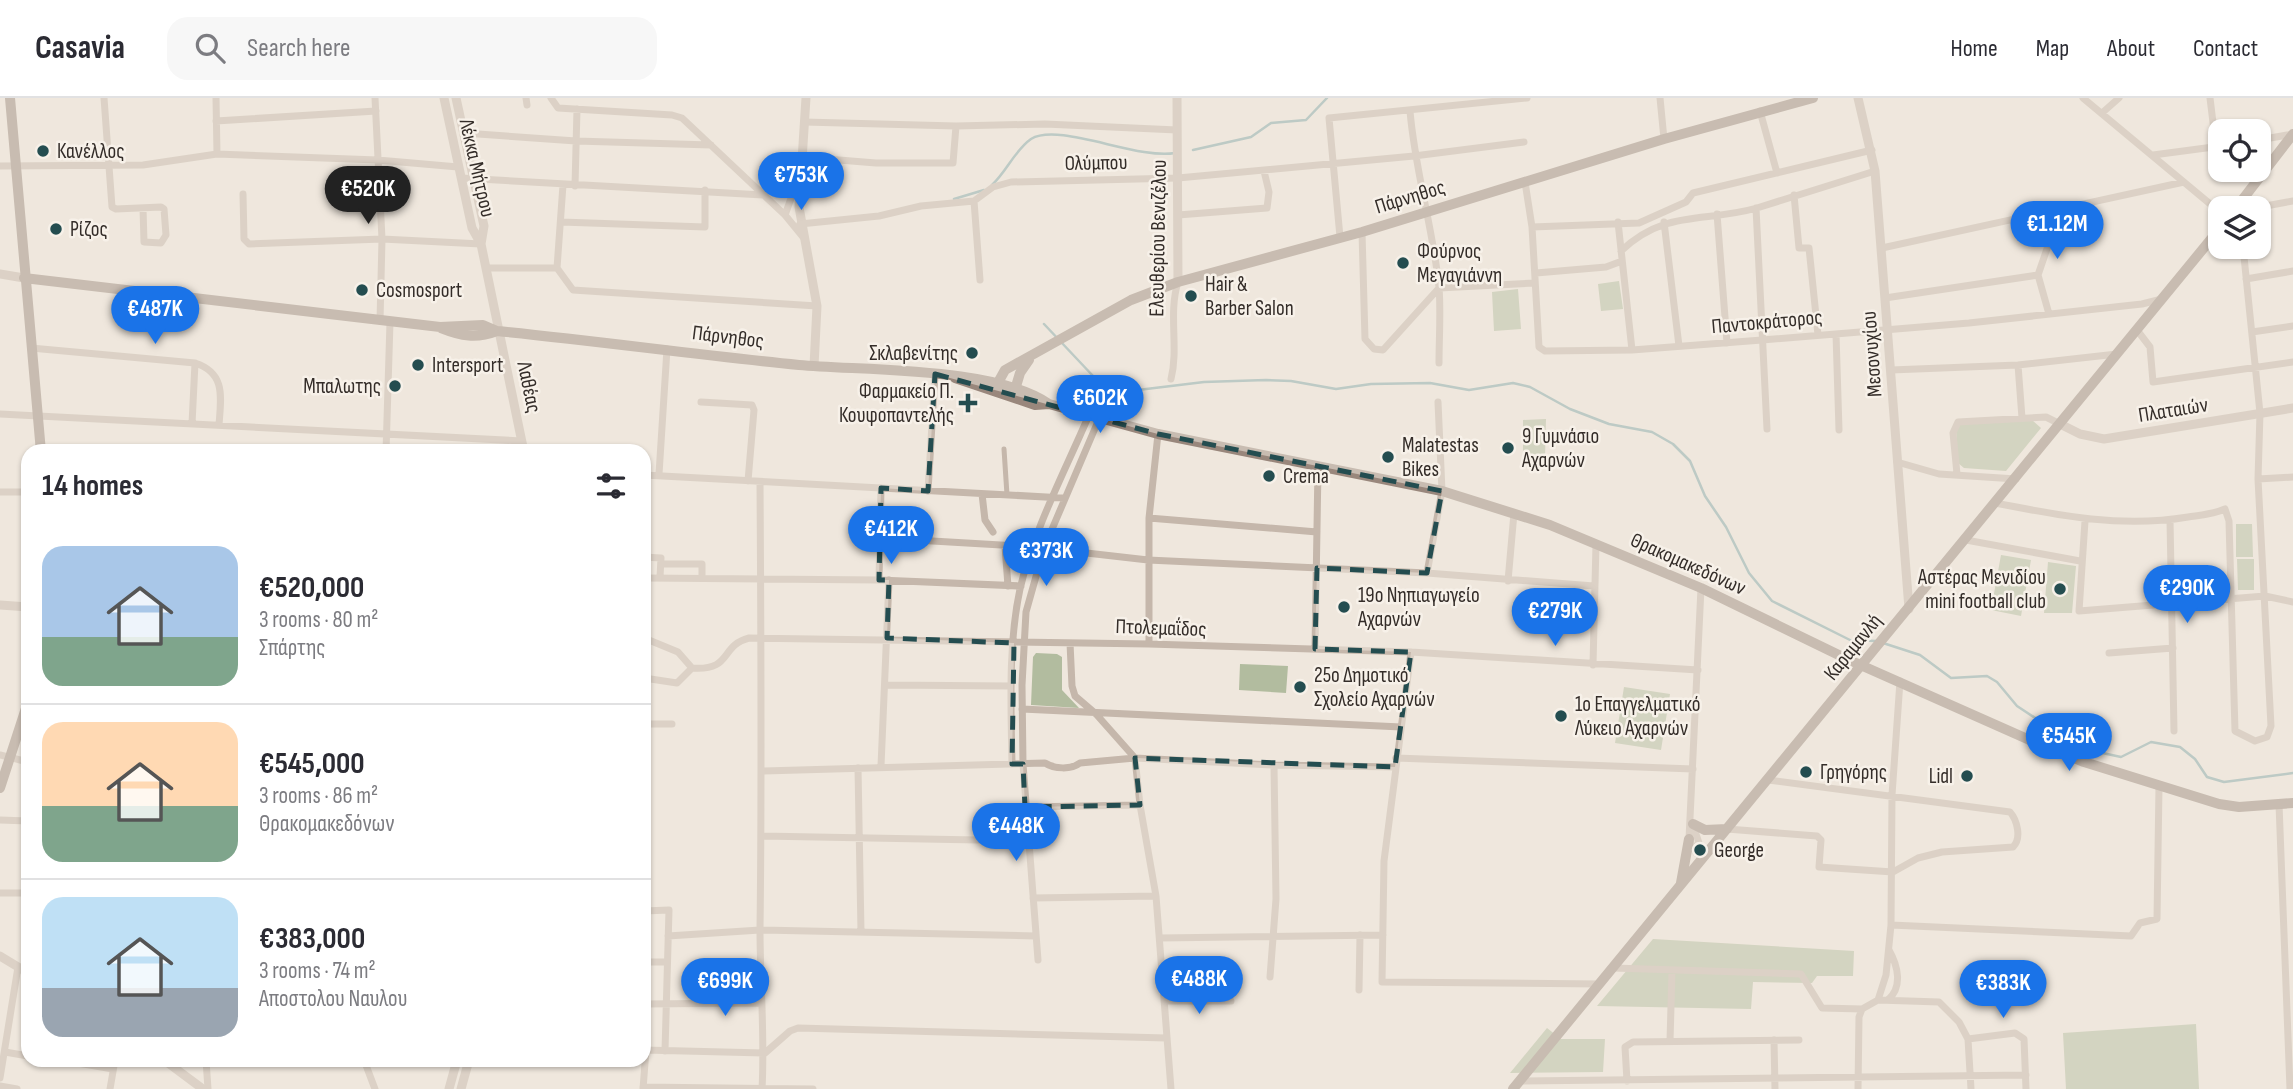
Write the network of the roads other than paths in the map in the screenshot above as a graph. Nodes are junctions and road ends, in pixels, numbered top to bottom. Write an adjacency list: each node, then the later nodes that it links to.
1 (10, 98): 43 (main road)
2 (104, 98): 44 (street)
3 (216, 98): 23 (street)
4 (375, 98): 18 (street)
5 (444, 98): 45 (street, Λέκκα Μήτρου)
6 (456, 98): 27 (street, Λέκκα Μήτρου)
7 (551, 98): 17 (street)
8 (806, 98): 24 (street)
9 (1177, 98): 26 (street, Ελευθερίου Βενιζέλου)
10 (1527, 98): 19 (street)
11 (1660, 98): 30 (street)
12 (1814, 98): 20 (main road, Πάρνηθος)
13 (1858, 98): 35 (street, Μεσονυχίου)
14 (2083, 98): 21 (street)
15 (2119, 98): 21 (street)
16 (2210, 98): 22 (street)
17 (577, 109): 31 (street); 33 (street)
18 (376, 111): 23 (street); 40 (street)
19 (1410, 111): 38 (street); 41 (street)
20 (1760, 111): 30 (main road, Πάρνηθος); 48 (street)
21 (2102, 113): 37 (street)
22 (2214, 119)
23 (216, 121): 36 (street)
24 (804, 122): 25 (street); 39 (street)
25 (956, 126): 26 (street); 39 (street)
26 (1177, 130): 51 (street, Ελευθερίου Βενιζέλου)
27 (464, 133): 31 (street); 50 (street, Λέκκα Μήτρου)
28 (2293, 134): 29 (street); 60 (main road)
29 (2271, 138)
30 (1664, 139): 52 (main road, Πάρνηθος)
31 (576, 141): 33 (street); 55 (street)
32 (1524, 142): 38 (street, Ολύμπου)
33 (711, 145): 58 (street)
34 (2208, 147): 37 (street)
35 (1872, 150): 47 (street, Μεσονυχίου); 48 (street)
36 (217, 154): 40 (street); 44 (street)
37 (2153, 155): 53 (street)
38 (1413, 156): 41 (street, Ολύμπου); 67 (street)
39 (802, 157): 70 (street); 75 (street)
40 (379, 160): 45 (street); 79 (street)
41 (1334, 164): 46 (street, Ολύμπου); 78 (street)
42 (0, 166): 43 (street)
43 (16, 166): 44 (street); 93 (main road)
44 (108, 166): 65 (street)
45 (458, 167): 49 (street, Λέκκα Μήτρου)
46 (1264, 171): 51 (street, Ολύμπου); 71 (street)
47 (1875, 171): 59 (street); 82 (street, Μεσονυχίου)
48 (1777, 173): 73 (street)
49 (461, 178): 50 (street); 81 (street, Λέκκα Μήτρου)
50 (474, 178): 54 (street); 81 (street, Λέκκα Μήτρου)
51 (1178, 178): 61 (street, Ολύμπου); 71 (street, Ελευθερίου Βενιζέλου)
52 (1525, 182): 67 (main road, Πάρνηθος); 76 (street, Παντοκράτορος)
53 (2184, 182): 63 (street); 68 (street)
54 (563, 185): 55 (street); 72 (street)
55 (575, 186): 56 (street)
56 (705, 190): 58 (street); 72 (street)
57 (243, 194): 79 (street)
58 (764, 195): 70 (street)
59 (1794, 195): 66 (street); 110 (street)
60 (2245, 196)
61 (974, 201): 75 (street, Ολύμπου); 95 (street)
62 (2293, 201): 64 (street)
63 (2208, 202)
64 (2271, 205)
65 (143, 208): 65 (street)
66 (1756, 208): 69 (street); 111 (street)
67 (1427, 211): 77 (main road, Πάρνηθος); 98 (street)
68 (2050, 212): 82 (street); 92 (street)
69 (1717, 214): 74 (street); 112 (street)
70 (785, 215): 83 (street)
71 (1178, 215): 96 (street, Ελευθερίου Βενιζέλου)
72 (561, 222): 88 (street)
73 (1618, 222): 76 (street); 84 (street)
74 (1664, 222): 84 (street); 113 (street)
75 (800, 224): 83 (street)
76 (1532, 227): 90 (street, Παντοκράτορος)
77 (1362, 232): 78 (main road, Πάρνηθος); 98 (street)
78 (1340, 237): 96 (main road, Πάρνηθος)
79 (382, 239): 81 (street); 103 (street)
80 (2208, 243): 100 (main road, Καραμανλή)
81 (481, 244): 87 (street, Λέκκα Μήτρου)
82 (1882, 248): 99 (street, Μεσονυχίου)
83 (806, 249): 101 (street)
84 (1621, 251): 86 (street)
85 (2244, 259): 94 (street)
86 (1622, 261): 90 (street); 116 (street)
87 (486, 268): 88 (street); 107 (street, Λέκκα Μήτρου)
88 (557, 268): 101 (street)
89 (2293, 271): 94 (street)
90 (1536, 273): 97 (street, Παντοκράτορος)
91 (0, 274): 93 (street, Πάρνηθος)
92 (2038, 275): 99 (street); 102 (street)
93 (24, 278): 103 (main road, Πάρνηθος); 114 (main road)
94 (2246, 279): 108 (street)
95 (980, 280)
96 (1178, 282): 118 (main road, Πάρνηθος); 127 (street, Ελευθερίου Βενιζέλου)
97 (1534, 283): 98 (street); 116 (street, Παντοκράτορος)
98 (1439, 288): 121 (street)
99 (1885, 298): 105 (street, Μεσονυχίου)
100 (2163, 298): 102 (street, Παντοκράτορος); 106 (main road, Καραμανλή)
101 (817, 306): 123 (street)
102 (2049, 314): 105 (street, Παντοκράτορος)
103 (385, 321): 107 (main road, Πάρνηθος); 143 (street)
104 (2293, 326): 108 (street)
105 (1887, 330): 109 (street, Παντοκράτορος); 125 (street, Μεσονυχίου)
106 (2137, 330): 117 (main road, Καραμανλή); 124 (street)
107 (497, 331): 115 (main road, Πάρνηθος); 148 (street, Λαθέας)
108 (2252, 332): 124 (street)
109 (1836, 334): 110 (street, Παντοκράτορος); 142 (street)
110 (1818, 335): 111 (street, Παντοκράτορος)
111 (1762, 340): 112 (street, Παντοκράτορος); 141 (street)
112 (1727, 343): 113 (street, Παντοκράτορος)
113 (1679, 346): 116 (street, Παντοκράτορος)
114 (31, 348): 120 (street); 135 (main road)
115 (667, 349): 123 (main road, Πάρνηθος); 152 (street)
116 (1632, 350)
117 (2117, 354): 122 (street); 139 (main road, Καραμανλή)
118 (1029, 359): 128 (main road, Πάρνηθος); 129 (main road)
119 (2293, 362): 124 (street)
120 (195, 363): 138 (street); 140 (street)
121 (1439, 363)
122 (2018, 365): 125 (street); 137 (street)
123 (814, 366): 126 (main road, Πάρνηθος)
124 (2255, 368): 133 (street)
125 (1891, 370): 150 (street, Μεσονυχίου)
126 (936, 374): 128 (main road, Πάρνηθος); 161 (street)
127 (1171, 379)
128 (995, 388): 129 (main road, Πάρνηθος)
129 (1014, 393): 136 (main road, Θρακομακεδόνων)
130 (701, 402): 158 (street)
131 (1438, 402): 162 (street)
132 (2293, 408): 133 (street, Πλαταιών)
133 (2260, 413): 139 (street, Πλαταιών); 157 (street)
134 (0, 414): 135 (street)
135 (37, 416): 138 (street); 145 (main road)
136 (1094, 417): 144 (main road, Θρακομακεδόνων); 167 (street); 168 (street)
137 (2022, 418): 139 (street); 153 (street)
138 (192, 424): 140 (street)
139 (2060, 424): 156 (main road, Καραμανλή)
140 (219, 425): 143 (street)
141 (1767, 429)
142 (1839, 430)
143 (386, 433): 146 (street); 147 (street)
144 (1158, 434): 151 (main road, Θρακομακεδόνων); 171 (street)
145 (40, 444)
146 (386, 444)
147 (502, 444)
148 (523, 444)
149 (1004, 449): 166 (street)
150 (1897, 462): 153 (street); 205 (street, Μεσονυχίου)
151 (1318, 467): 162 (main road, Θρακομακεδόνων); 175 (street)
152 (659, 474): 154 (street); 158 (street)
153 (1957, 474): 156 (street)
154 (651, 475)
155 (2293, 477): 157 (street)
156 (2015, 479): 169 (main road, Καραμανλή)
157 (2258, 479): 199 (street)
158 (748, 481): 159 (street)
159 (760, 482): 160 (street); 191 (street)
160 (881, 488): 161 (street); 176 (street)
161 (928, 491): 165 (street)
162 (1442, 491): 170 (main road, Θρακομακεδόνων); 187 (street)
163 (0, 492): 164 (street)
164 (21, 492)
165 (982, 494): 166 (street); 174 (street)
166 (1007, 495): 167 (street)
167 (1053, 498): 168 (street); 180 (street)
168 (1064, 498): 181 (street)
169 (1995, 503): 173 (street); 177 (main road, Καραμανλή)
170 (1514, 513): 178 (main road, Θρακομακεδόνων); 194 (street)
171 (1149, 518): 175 (street); 183 (street)
172 (2170, 520): 173 (street); 200 (street); 202 (street)
173 (2085, 521): 184 (street)
174 (993, 532)
175 (1317, 532): 186 (street)
176 (881, 538): 179 (street); 192 (street)
177 (1966, 540): 184 (street); 205 (main road, Καραμανλή)
178 (1596, 544): 197 (street); 198 (main road, Θρακομακεδόνων)
179 (1005, 546): 180 (street); 195 (street)
180 (1034, 547): 181 (street); 196 (street)
181 (1044, 548): 183 (street); 210 (street)
182 (651, 557): 185 (street)
183 (1148, 560): 186 (street); 212 (street)
184 (2080, 561): 202 (street)
185 (661, 564): 188 (street); 190 (street)
186 (1317, 568): 187 (street); 214 (street)
187 (1427, 573): 194 (street)
188 (660, 577): 189 (street); 190 (street)
189 (651, 578)
190 (702, 578): 191 (street)
191 (761, 578): 192 (street); 207 (street)
192 (879, 580): 193 (street)
193 (889, 580): 195 (street); 206 (street)
194 (1508, 581): 197 (street)
195 (1008, 586): 196 (street)
196 (1021, 586): 209 (street)
197 (1594, 586): 217 (street)
198 (1701, 588): 218 (main road, Θρακομακεδόνων); 220 (street)
199 (2265, 596): 200 (street); 200 (street); 201 (street)
200 (2234, 599): 202 (street)
201 (2293, 602)
202 (2174, 603): 213 (street)
203 (0, 605): 204 (street)
204 (21, 606)
205 (1909, 609): 218 (main road, Καραμανλή)
206 (887, 638): 207 (street, Πτολεμαΐδος); 209 (street, Πτολεμαΐδος); 223 (street)
207 (760, 640): 219 (street, Πτολεμαΐδος); 241 (street)
208 (651, 642): 219 (street)
209 (1014, 643): 210 (street, Πτολεμαΐδος); 224 (street)
210 (1024, 643): 211 (street, Πτολεμαΐδος); 225 (street)
211 (1070, 643): 212 (street, Πτολεμαΐδος); 226 (street)
212 (1149, 643): 214 (street, Πτολεμαΐδος)
213 (2173, 648): 216 (street); 231 (street)
214 (1315, 649): 215 (street, Πτολεμαΐδος)
215 (1412, 652): 217 (street, Πτολεμαΐδος); 230 (street)
216 (2109, 653)
217 (1593, 665): 220 (street, Πτολεμαΐδος)
218 (1863, 666): 222 (main road, Θρακομακεδόνων); 242 (main road, Καραμανλή)
219 (692, 668): 221 (street, Πτολεμαΐδος)
220 (1698, 670): 240 (street)
221 (651, 679)
222 (1900, 681): 243 (main road, Θρακομακεδόνων); 245 (street)
223 (885, 685): 224 (street); 238 (street)
224 (1011, 686): 235 (street)
225 (1022, 709): 226 (street); 236 (street)
226 (1096, 714): 230 (street); 233 (street)
227 (21, 719): 232 (main road)
228 (651, 724): 229 (street)
229 (672, 724)
230 (1401, 727): 234 (street)
231 (2174, 731)
232 (5, 757): 244 (main road)
233 (1135, 758): 236 (street); 237 (street); 248 (street)
234 (1396, 762): 237 (street); 240 (street); 269 (street)
235 (1012, 764): 236 (street); 238 (street)
236 (1023, 764): 249 (street)
237 (1274, 765): 273 (street)
238 (881, 766): 239 (street)
239 (858, 768): 241 (street); 255 (street)
240 (1693, 769): 252 (street)
241 (764, 771): 254 (street)
242 (1768, 780): 245 (street); 253 (main road, Καραμανλή)
243 (2160, 786): 247 (main road, Θρακομακεδόνων); 266 (street)
244 (0, 788)
245 (1892, 795): 259 (street); 259 (street)
246 (2293, 803): 247 (main road, Θρακομακεδόνων)
247 (2279, 804): 337 (street)
248 (1140, 805): 249 (street); 263 (street)
249 (1025, 807): 257 (street)
250 (0, 820): 251 (street)
251 (21, 821)
252 (1692, 821): 253 (main road); 256 (street); 258 (street)
253 (1727, 829): 258 (main road, Καραμανλή); 259 (street)
254 (762, 836): 255 (street); 267 (street)
255 (857, 837): 257 (street); 268 (street)
256 (1689, 839): 258 (street); 260 (main road)
257 (1028, 841): 264 (street)
258 (1704, 859): 260 (main road, Καραμανλή)
259 (1893, 872): 266 (street)
260 (1681, 887): 281 (main road, Καραμανλή)
261 (0, 893): 262 (street)
262 (21, 893)
263 (1156, 896): 264 (street); 274 (street)
264 (1033, 898): 272 (street)
265 (651, 911): 271 (street)
266 (1891, 925): 275 (street)
267 (760, 930): 268 (street); 271 (street); 291 (street)
268 (861, 932): 272 (street)
269 (1383, 934): 270 (street); 285 (street)
270 (1360, 935): 273 (street); 286 (street)
271 (668, 936): 279 (street)
272 (1036, 936): 277 (street)
273 (1271, 936): 274 (street); 284 (street)
274 (1160, 938): 289 (street)
275 (1889, 950): 287 (street); 288 (street)
276 (0, 957): 280 (street)
277 (1038, 960)
278 (651, 962): 279 (street)
279 (667, 962): 293 (street)
280 (18, 967): 282 (street); 295 (street)
281 (1613, 968): 283 (street); 285 (main road, Καραμανλή)
282 (21, 969)
283 (1672, 971): 294 (street); 300 (street)
284 (1270, 976)
285 (1600, 984): 320 (main road, Καραμανλή)
286 (1359, 990)
287 (1878, 1000): 288 (street); 294 (street)
288 (1887, 1000): 297 (street)
289 (1165, 1001): 290 (street); 296 (street)
290 (1231, 1001)
291 (760, 1003): 293 (street); 304 (street)
292 (651, 1004): 293 (street)
293 (666, 1004): 302 (street)
294 (1862, 1009): 314 (street)
295 (4, 1031): 303 (street)
296 (1166, 1038): 304 (street); 331 (street)
297 (1968, 1038): 313 (street); 315 (street)
298 (1774, 1040): 299 (street); 300 (street); 318 (street)
299 (1799, 1040)
300 (1670, 1041): 319 (street)
301 (651, 1050): 302 (street)
302 (665, 1051): 304 (street)
303 (5, 1052): 305 (street); 317 (street)
304 (765, 1054): 323 (street)
305 (21, 1055)
306 (114, 1067): 325 (street)
307 (173, 1067): 326 (street)
308 (206, 1067): 326 (street)
309 (367, 1067): 327 (street)
310 (455, 1067): 328 (street)
311 (467, 1067): 329 (street)
312 (644, 1067): 322 (street)
313 (2026, 1075): 315 (street); 336 (street)
314 (1858, 1076): 316 (street); 318 (street); 333 (street)
315 (1970, 1076): 316 (street); 335 (street)
316 (1939, 1077): 334 (street)
317 (0, 1078)
318 (1774, 1079): 319 (street); 332 (street)
319 (1628, 1081): 320 (street)
320 (1516, 1085)
321 (0, 1086): 324 (street)
322 (643, 1088): 323 (street)
323 (762, 1088): 330 (street)
324 (17, 1089)
325 (110, 1089)
326 (206, 1089)
327 (376, 1089)
328 (449, 1089)
329 (461, 1089)
330 (813, 1089)
331 (1171, 1089)
332 (1774, 1089)
333 (1858, 1089)
334 (1939, 1089)
335 (1971, 1089)
336 (2026, 1089)
337 (2290, 1089)

